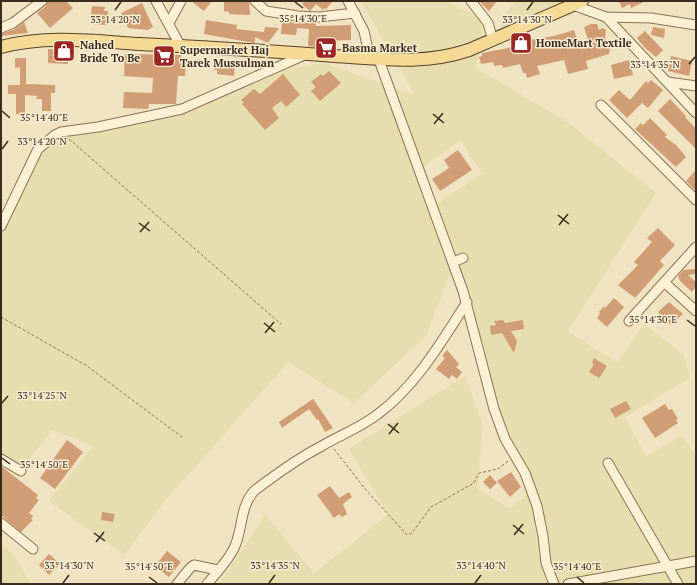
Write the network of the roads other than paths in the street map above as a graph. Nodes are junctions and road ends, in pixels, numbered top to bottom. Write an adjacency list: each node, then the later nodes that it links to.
1 (42, 1): 12 (street)
2 (156, 1): 10 (street)
3 (181, 1): 10 (street)
4 (255, 1): 8 (street)
5 (348, 1): 8 (street)
6 (471, 1): 13 (street)
7 (578, 3): 9 (street); 13 (main road)
8 (356, 13): 17 (street)
9 (606, 17): 11 (street); 18 (street)
10 (169, 23): 14 (street)
11 (696, 25)
12 (1, 28)
13 (493, 41): 17 (main road)
14 (180, 45): 15 (main road); 16 (main road)
15 (1, 47)
16 (307, 54): 17 (main road); 23 (street)
17 (374, 59): 26 (street)
18 (668, 82): 19 (street); 21 (street)
19 (696, 86)
20 (601, 105): 22 (street)
21 (696, 113)
22 (696, 200)
23 (1, 226)
24 (696, 247): 27 (street)
25 (463, 258): 26 (street)
26 (453, 262): 28 (street)
27 (665, 283): 29 (street); 30 (street)
28 (467, 302): 38 (street); 41 (street)
29 (696, 312)
30 (629, 321)
31 (1, 459): 33 (street)
32 (608, 463): 37 (street)
33 (21, 471)
34 (1, 524): 35 (street)
35 (33, 549)
36 (696, 560): 37 (street)
37 (667, 565): 42 (street); 43 (street)
38 (218, 570): 39 (street); 40 (street)
39 (177, 584)
40 (207, 584)
41 (554, 584)
42 (568, 584)
43 (678, 584)

